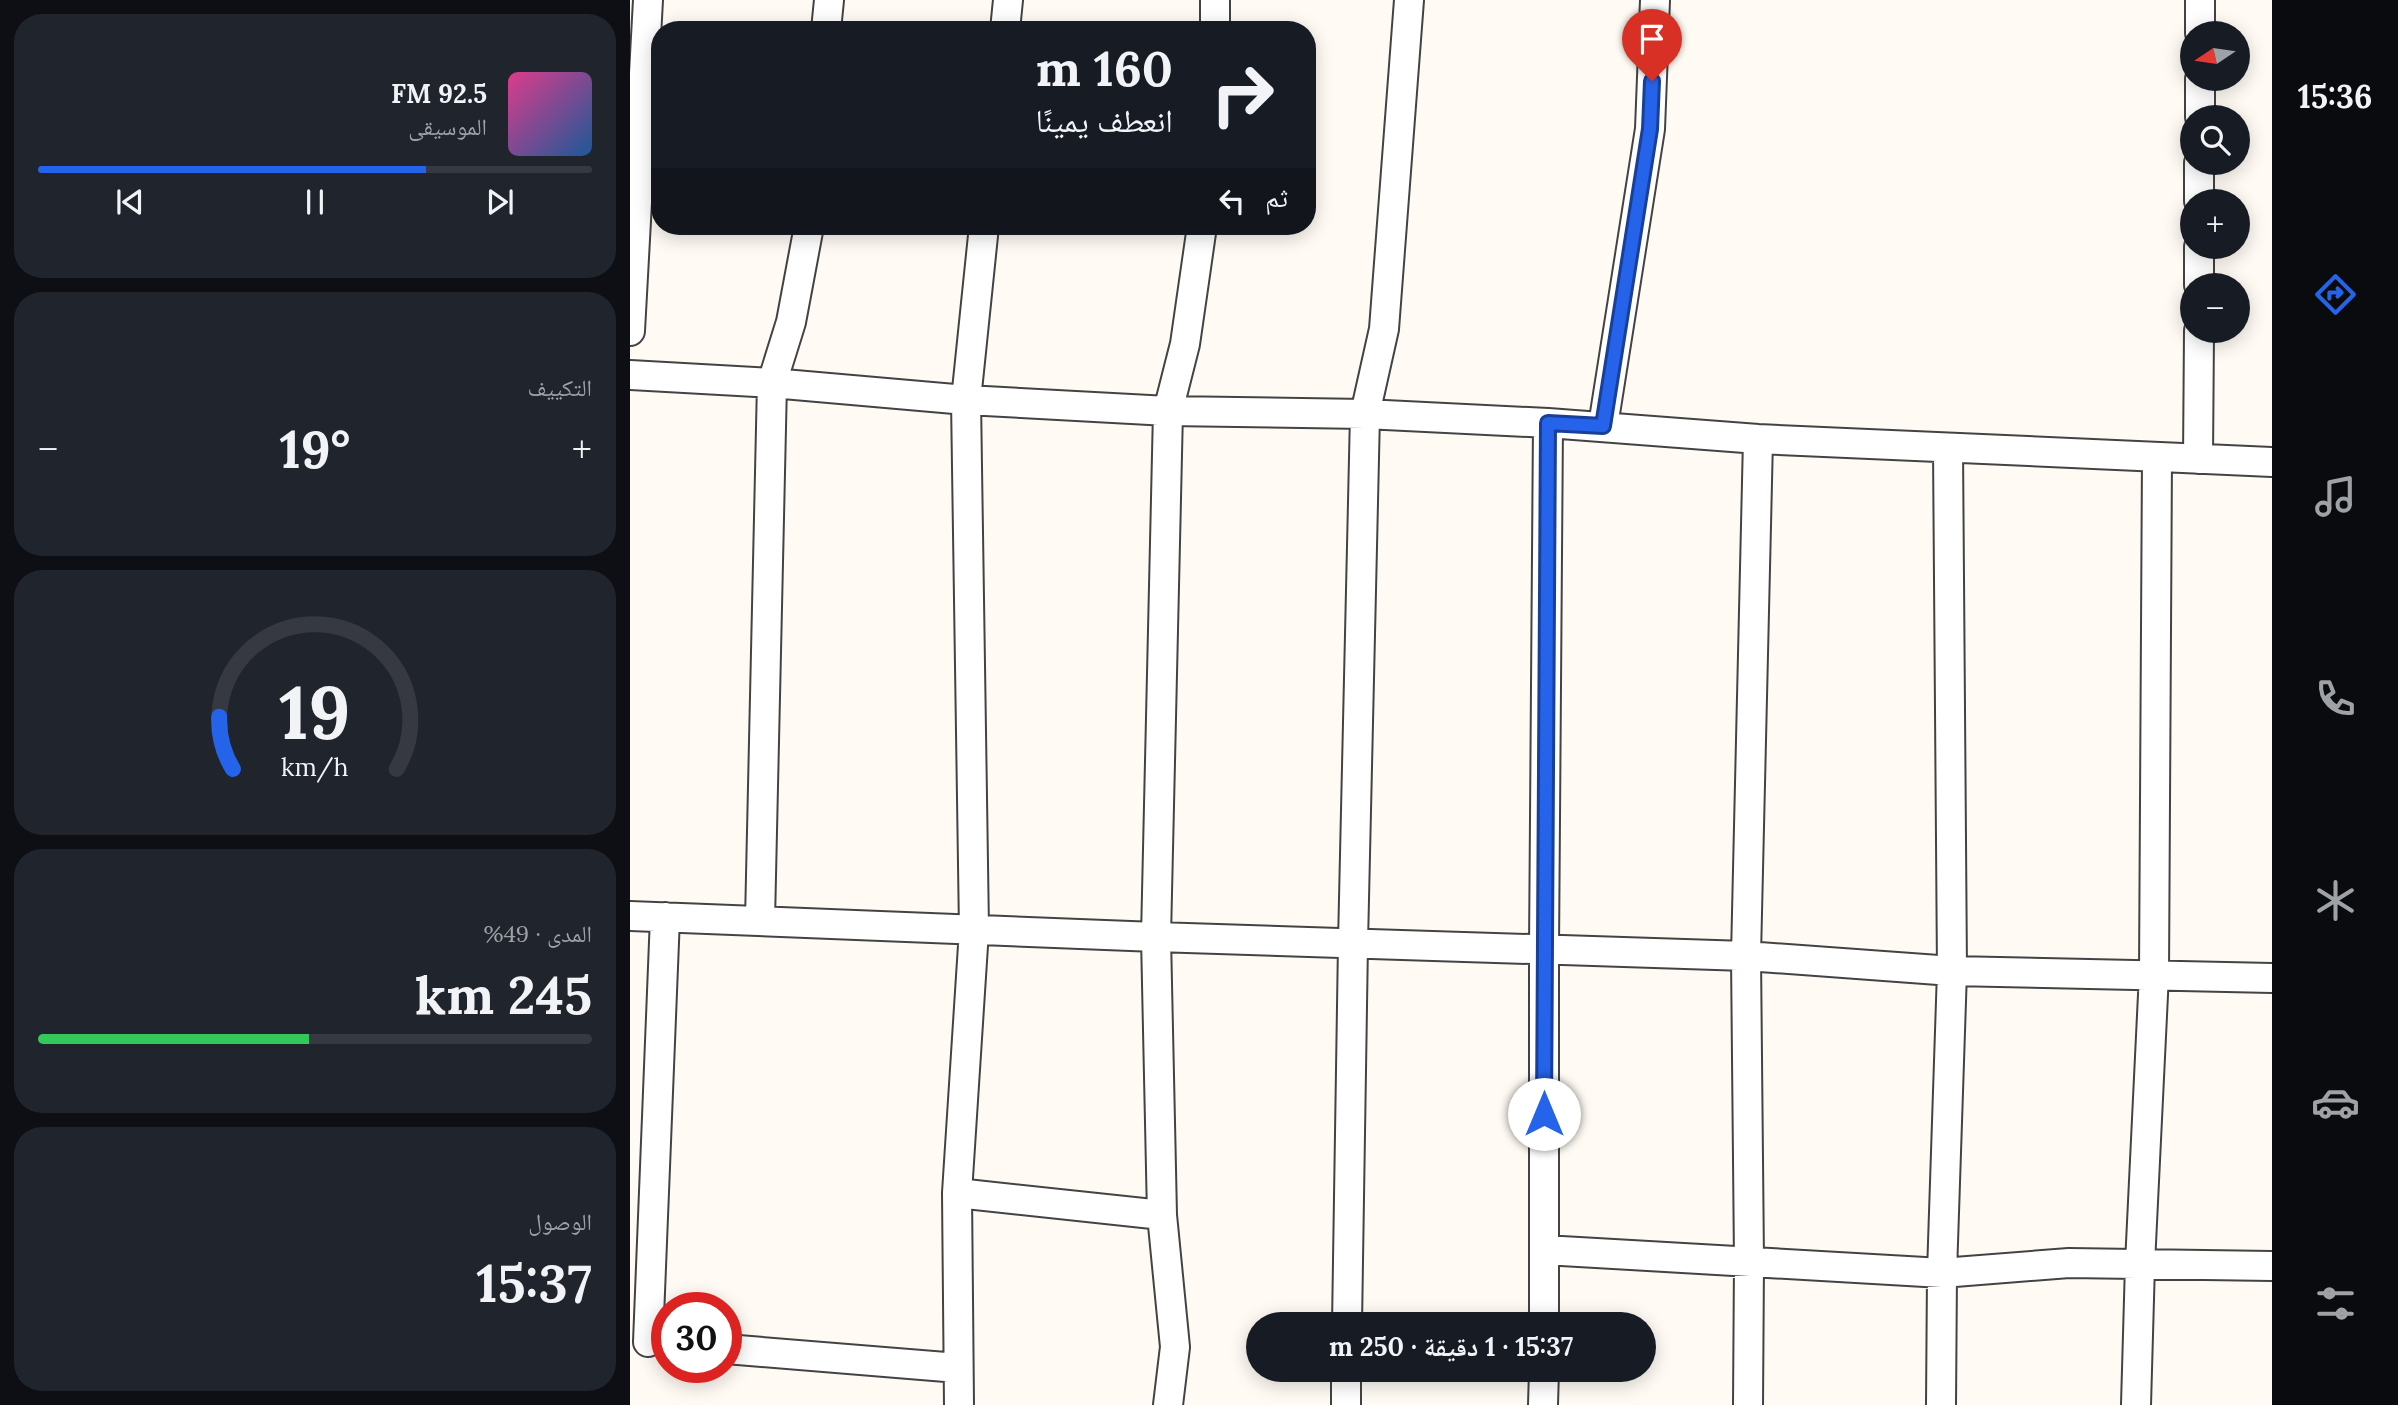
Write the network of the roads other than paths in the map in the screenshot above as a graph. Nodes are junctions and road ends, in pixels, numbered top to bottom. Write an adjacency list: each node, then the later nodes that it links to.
1 (648, 0): 15 (street)
2 (829, 0): 8 (street)
3 (1008, 0): 9 (street)
4 (1215, 0): 10 (street)
5 (1409, 0): 21 (street)
6 (1654, 0): 23 (street)
7 (2200, 0): 11 (street)
8 (827, 21)
9 (1006, 21)
10 (1215, 21)
11 (2200, 21)
12 (807, 235): 18 (street)
13 (983, 235): 19 (street)
14 (1201, 235): 20 (street)
15 (630, 331)
16 (2199, 343): 27 (street)
17 (630, 375): 18 (street)
18 (772, 383): 19 (street); 31 (street)
19 (966, 400): 20 (street); 32 (street)
20 (1168, 411): 21 (street); 33 (street)
21 (1365, 414): 22 (street); 34 (street)
22 (1548, 423): 23 (street); 35 (street)
23 (1603, 426): 24 (street)
24 (1758, 439): 25 (street); 36 (street)
25 (1948, 448): 26 (street); 37 (street)
26 (2157, 457): 27 (street); 38 (street)
27 (2198, 459): 28 (street)
28 (2272, 462)
29 (630, 916): 30 (street)
30 (665, 917): 31 (street); 49 (street)
31 (760, 921): 32 (street)
32 (974, 930): 33 (street); 40 (street)
33 (1156, 937): 34 (street); 41 (street)
34 (1353, 943): 35 (street); 47 (street)
35 (1544, 950): 36 (street); 42 (street)
36 (1746, 956): 37 (street); 43 (street)
37 (1952, 971): 38 (street); 46 (street)
38 (2154, 974): 39 (street); 44 (street)
39 (2272, 978)
40 (957, 1193): 41 (street); 51 (street)
41 (1162, 1215): 55 (street)
42 (1544, 1250): 43 (street); 48 (street)
43 (1749, 1261): 46 (street); 58 (street)
44 (2140, 1264): 45 (street); 46 (street); 60 (street)
45 (2272, 1266)
46 (1942, 1273): 59 (street)
47 (1347, 1312)
48 (1544, 1312)
49 (648, 1342)
50 (742, 1350): 51 (street)
51 (958, 1368): 54 (street)
52 (1346, 1382): 56 (street)
53 (1544, 1382): 57 (street)
54 (959, 1405)
55 (1168, 1405)
56 (1346, 1405)
57 (1543, 1405)
58 (1748, 1405)
59 (1941, 1405)
60 (2136, 1405)

